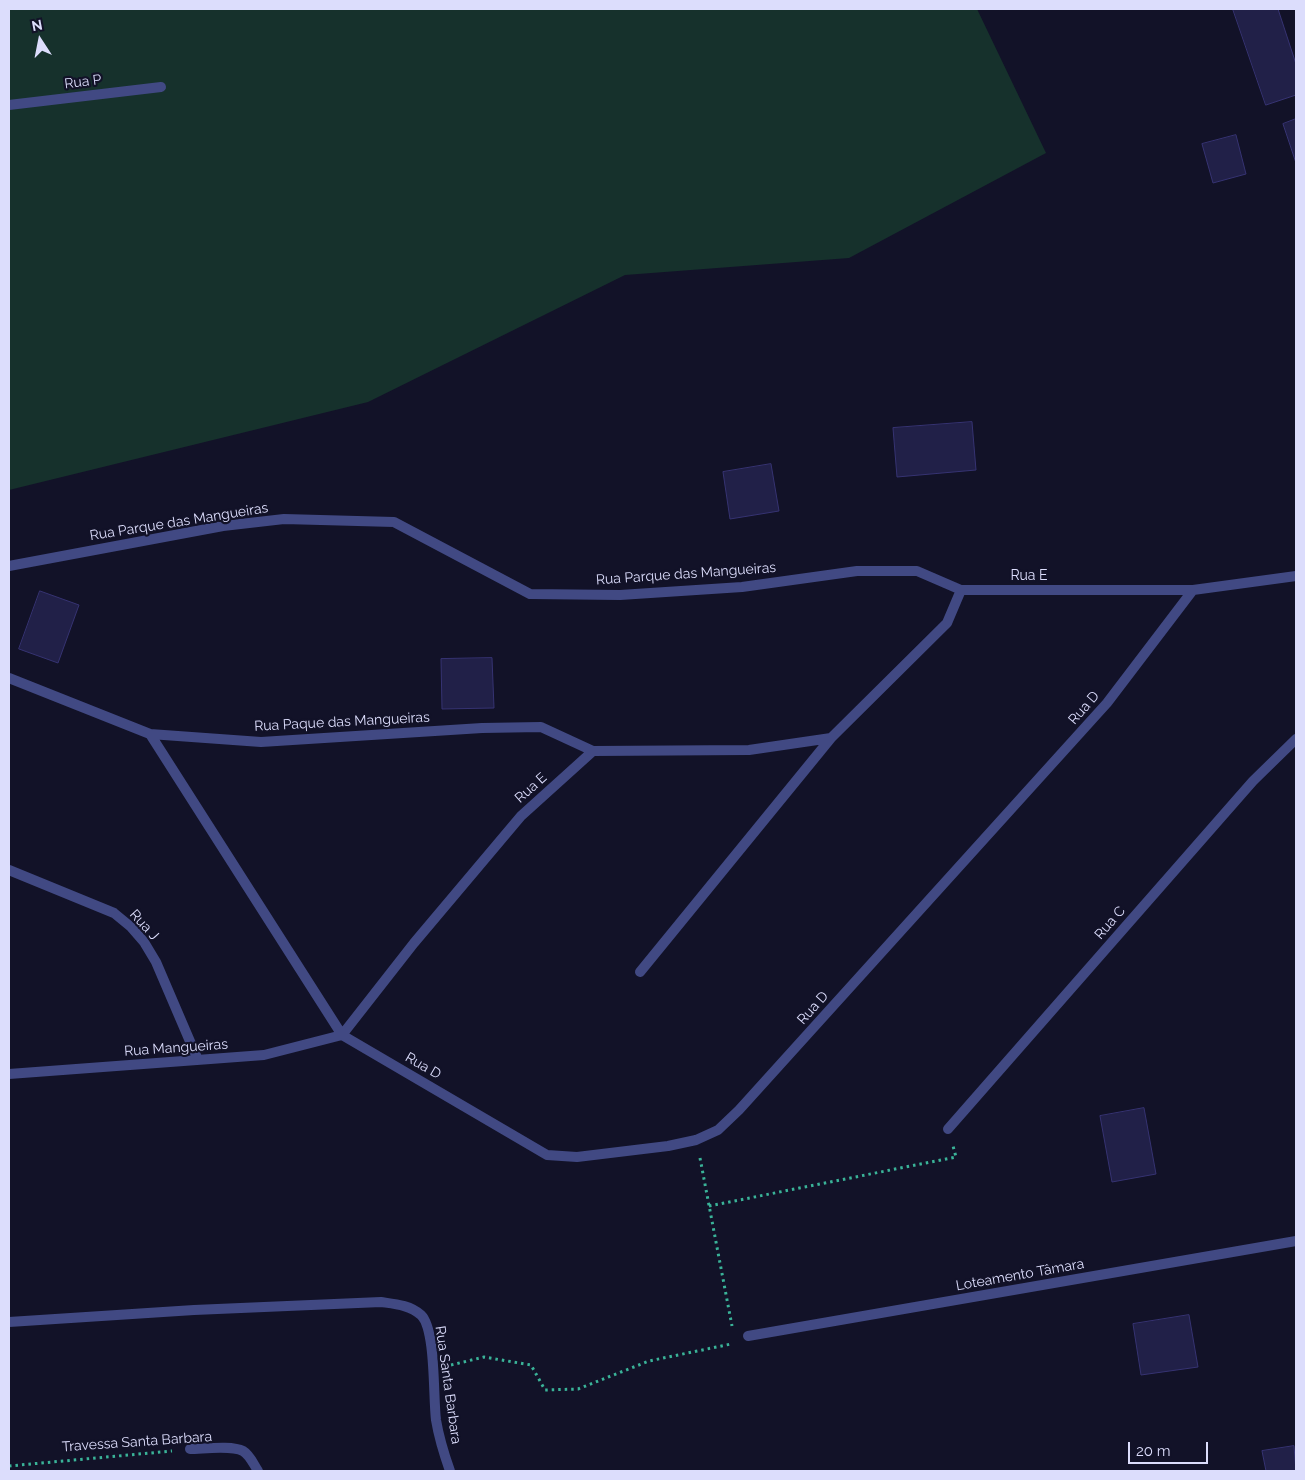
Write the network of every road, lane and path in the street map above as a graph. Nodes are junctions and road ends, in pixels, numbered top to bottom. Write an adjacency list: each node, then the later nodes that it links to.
1 (161, 87): 2 (street, Rua P)
2 (9, 105)
3 (9, 566): 5 (street, Rua Parque das Mangueiras)
4 (1296, 576): 6 (street, Rua E)
5 (961, 590): 6 (street, Rua E); 9 (street)
6 (1193, 590): 18 (street, Rua D)
7 (9, 678): 8 (street, Rua Paque das Mangueiras)
8 (150, 734): 11 (street, Rua Paque das Mangueiras); 14 (street)
9 (831, 738): 11 (street); 13 (street)
10 (1296, 739): 17 (street, Rua C)
11 (593, 751): 14 (street, Rua E)
12 (9, 870): 15 (street, Rua J)
13 (640, 972)
14 (342, 1035): 15 (street, Rua Mangueiras); 18 (street, Rua D)
15 (198, 1060): 16 (street, Rua Mangueiras)
16 (9, 1074)
17 (948, 1129): 19 (path)
18 (696, 1140): 19 (path)
19 (709, 1206): 23 (path)
20 (1296, 1241): 22 (street, Loteamento Tâmara)
21 (9, 1322): 24 (street, Rua Santa Barbara)
22 (748, 1336): 23 (path)
23 (736, 1343): 24 (path)
24 (433, 1369): 28 (street, Rua Santa Barbara)
25 (190, 1450): 26 (path, Travessa Santa Barbara); 27 (street, Travessa Santa Barbara)
26 (9, 1466)
27 (258, 1471)
28 (450, 1471)

